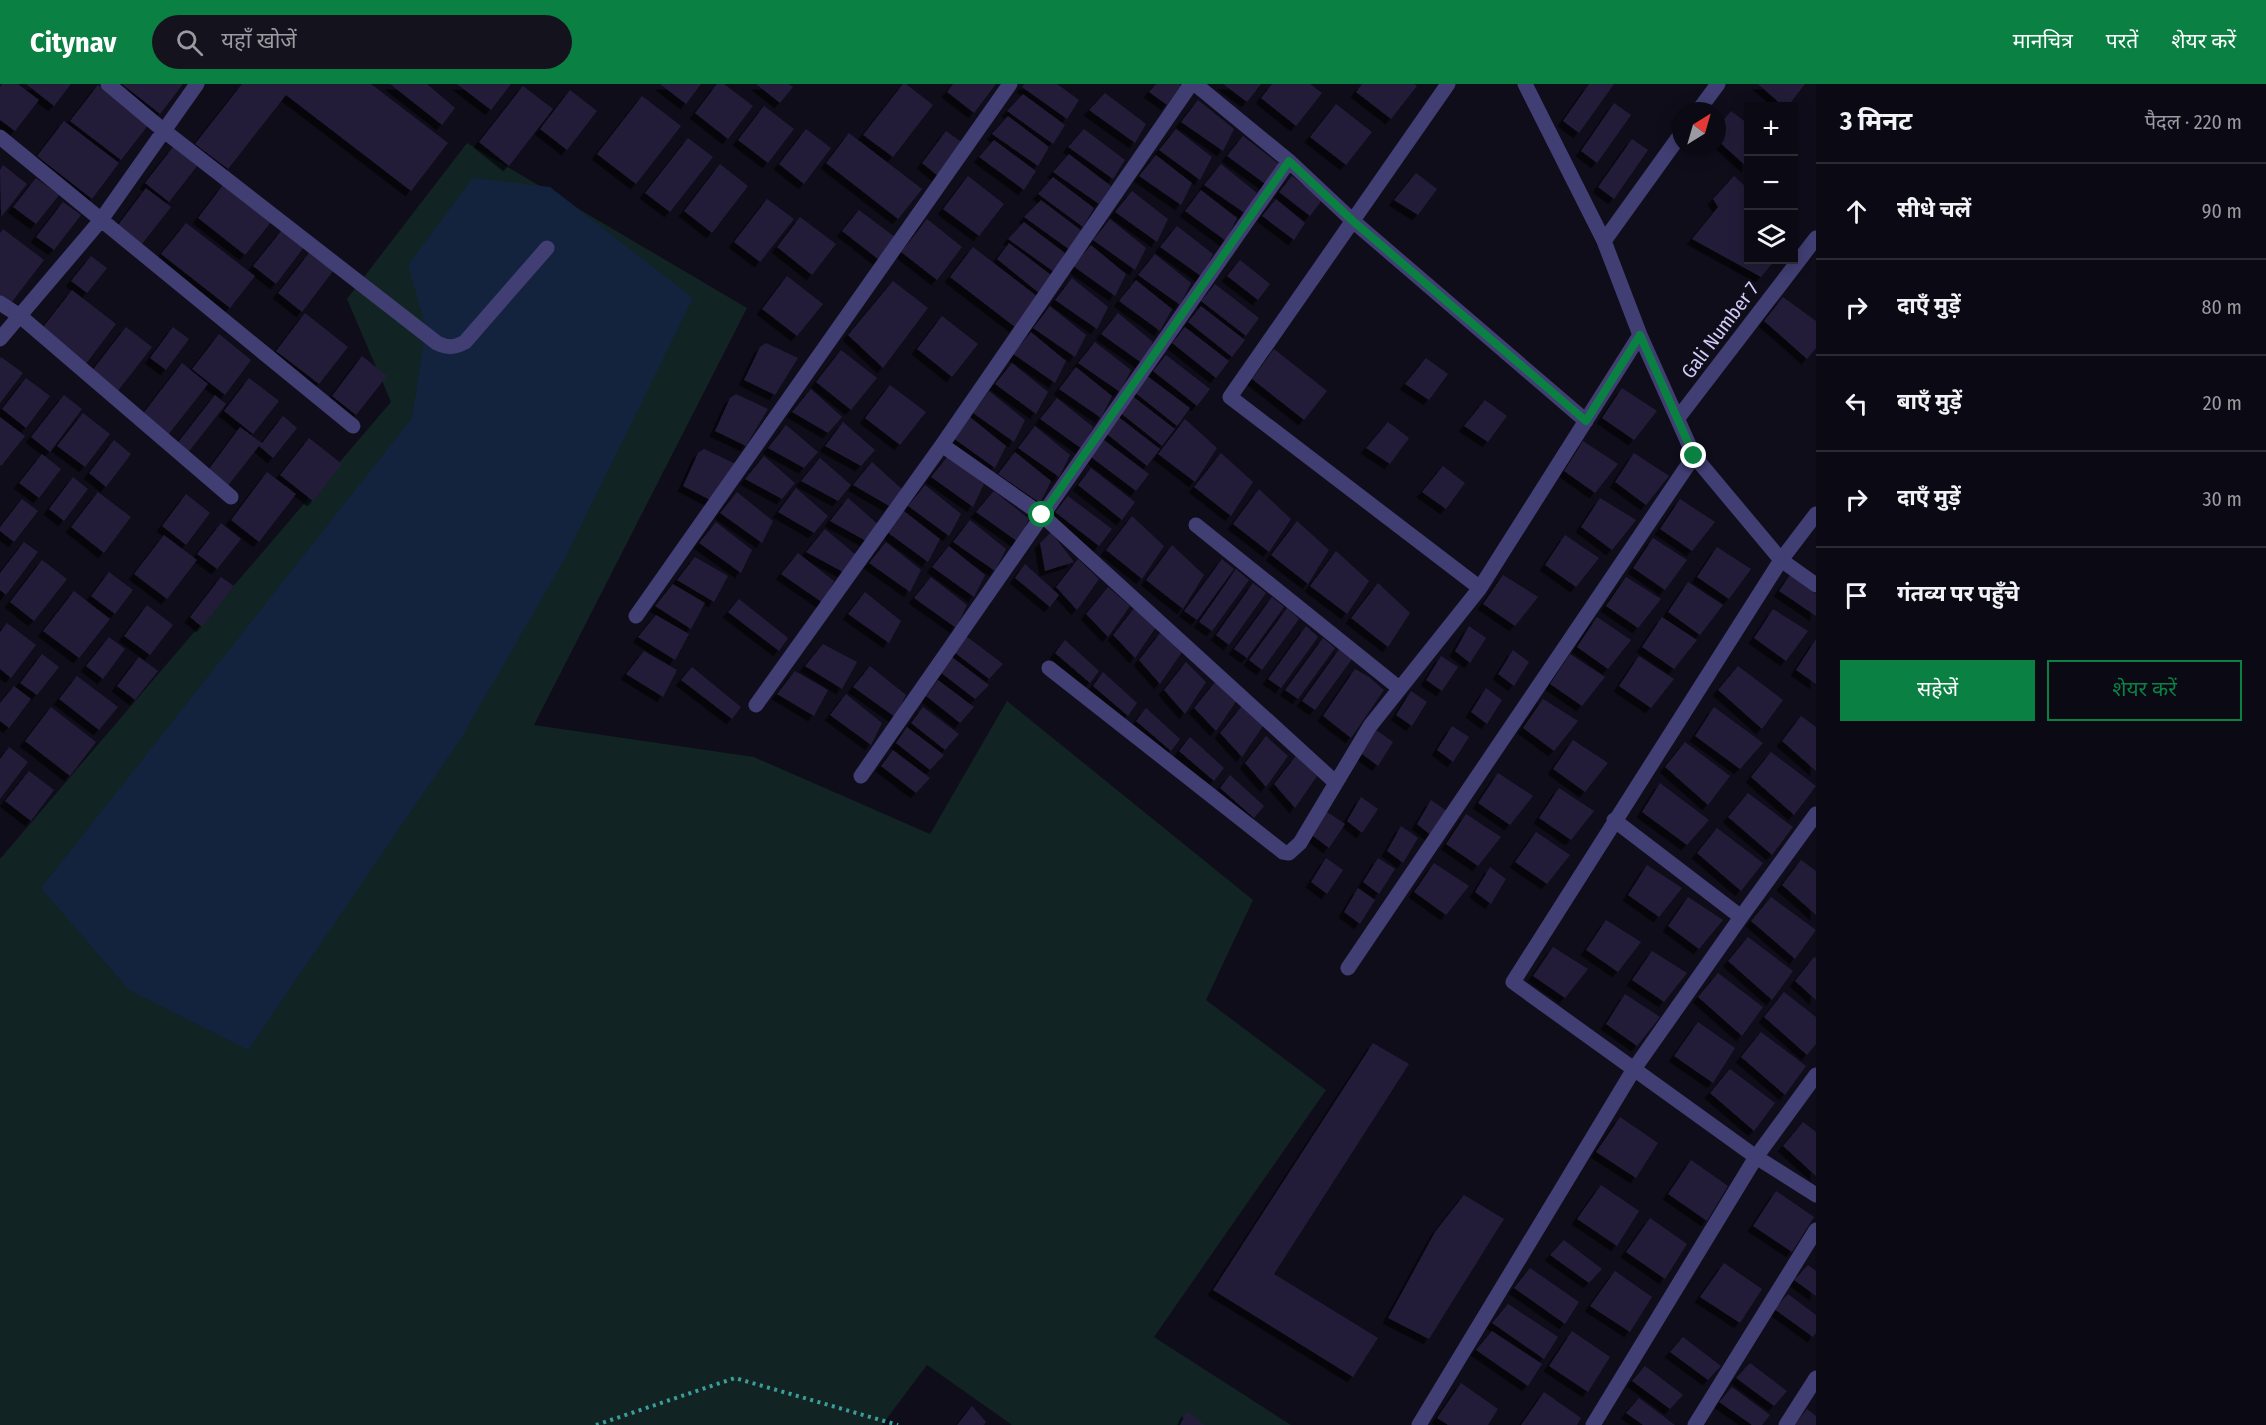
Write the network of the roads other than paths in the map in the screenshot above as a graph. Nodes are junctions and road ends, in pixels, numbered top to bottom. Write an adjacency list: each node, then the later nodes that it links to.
1 (108, 84): 9 (street)
2 (196, 84): 9 (street)
3 (1010, 84): 34 (street)
4 (1193, 84): 12 (street); 25 (street)
5 (1448, 84): 14 (street)
6 (1526, 84): 16 (street)
7 (1718, 84): 8 (street)
8 (1705, 102)
9 (163, 130): 13 (street); 17 (street)
10 (0, 137): 13 (street)
11 (1672, 147): 16 (street)
12 (1289, 161): 14 (street); 29 (street)
13 (101, 220): 19 (street); 24 (street)
14 (1353, 221): 23 (street); 33 (street)
15 (1816, 238): 22 (street, Gali Number 7)
16 (1604, 241): 20 (street)
17 (547, 248)
18 (0, 303): 19 (street)
19 (20, 316): 21 (street); 27 (street)
20 (1640, 335): 22 (street); 23 (street)
21 (0, 339)
22 (1678, 418): 26 (street)
23 (1586, 421): 33 (street)
24 (353, 426)
25 (942, 445): 29 (street); 37 (street)
26 (1694, 456): 31 (street); 43 (street)
27 (231, 497)
28 (1816, 514): 31 (street)
29 (1042, 515): 38 (street); 39 (street)
30 (1196, 525): 36 (street)
31 (1780, 560): 32 (street); 41 (street)
32 (1816, 585)
33 (1480, 588): 36 (street)
34 (636, 616)
35 (1049, 668): 39 (street)
36 (1399, 688): 39 (street)
37 (756, 705)
38 (861, 776)
39 (1335, 782)
40 (1816, 814): 42 (street)
41 (1614, 820): 42 (street); 44 (street)
42 (1740, 917): 44 (street)
43 (1348, 968)
44 (1634, 1069): 46 (street); 50 (street)
45 (1816, 1076): 46 (street)
46 (1756, 1157): 47 (street); 51 (street)
47 (1816, 1195)
48 (1816, 1230): 52 (street)
49 (1816, 1378): 53 (street)
50 (1419, 1425)
51 (1593, 1425)
52 (1695, 1425)
53 (1786, 1425)

